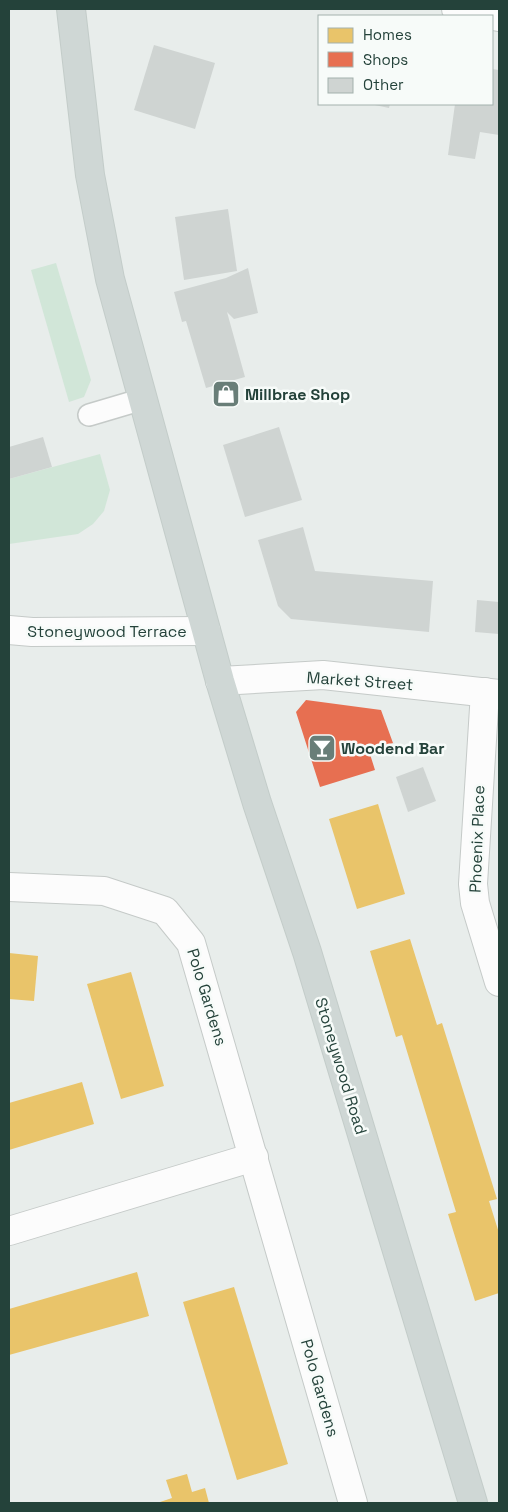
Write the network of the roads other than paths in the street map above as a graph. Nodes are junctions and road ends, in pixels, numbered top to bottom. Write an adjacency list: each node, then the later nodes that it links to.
1 (71, 9): 4 (main road, Stoneywood Road)
2 (456, 9): 3 (street)
3 (488, 15)
4 (143, 399): 5 (lane); 7 (main road, Stoneywood Road)
5 (89, 415)
6 (9, 630): 7 (street, Stoneywood Terrace)
7 (206, 631): 8 (main road, Stoneywood Road)
8 (220, 681): 9 (street, Market Street); 15 (main road, Stoneywood Road)
9 (492, 693): 11 (street, Phoenix Place)
10 (9, 887): 12 (street, Polo Gardens)
11 (499, 982)
12 (254, 1157): 13 (street); 14 (street, Polo Gardens)
13 (9, 1231)
14 (353, 1503)
15 (473, 1503)

